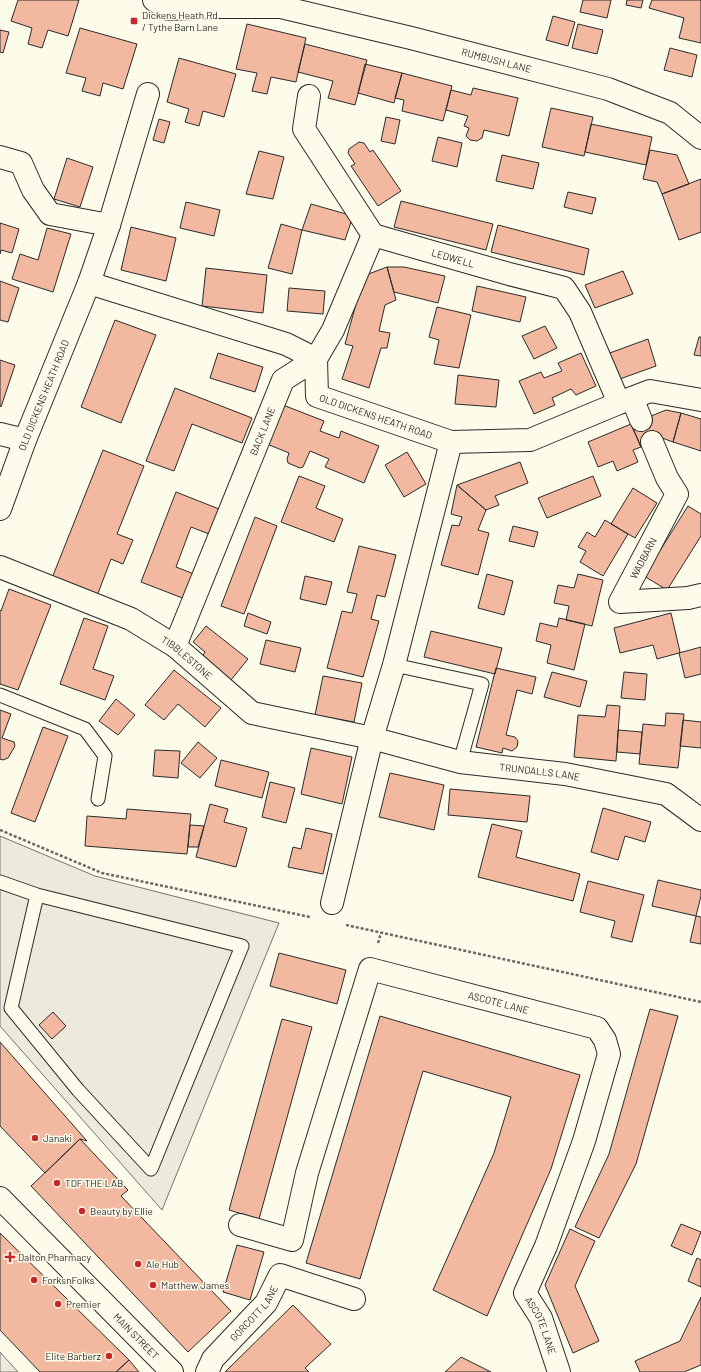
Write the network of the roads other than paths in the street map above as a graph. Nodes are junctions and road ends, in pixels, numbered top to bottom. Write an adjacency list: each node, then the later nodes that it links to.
1 (154, 0): 2 (street, RUMBUSH LANE)
2 (217, 4): 3 (street, RUMBUSH LANE)
3 (278, 4): 6 (street, RUMBUSH LANE)
4 (148, 94): 8 (street, OLD DICKENS HEATH ROAD)
5 (309, 96): 9 (street)
6 (701, 138)
7 (0, 157): 8 (street)
8 (109, 225): 10 (street, OLD DICKENS HEATH ROAD)
9 (373, 234): 11 (street, BACK LANE); 12 (street, LEDWELL)
10 (89, 283): 11 (street); 16 (street, OLD DICKENS HEATH ROAD)
11 (316, 359): 17 (street, OLD DICKENS HEATH ROAD); 22 (street, BACK LANE)
12 (625, 400): 13 (street, OLD DICKENS HEATH ROAD); 14 (street); 17 (street, OLD DICKENS HEATH ROAD)
13 (701, 400)
14 (641, 420)
15 (0, 434): 16 (street)
16 (25, 440): 19 (street, OLD DICKENS HEATH ROAD)
17 (451, 442): 23 (street)
18 (652, 442): 21 (street, WADBARN)
19 (0, 509)
20 (0, 567): 22 (street, TIBBLESTONE)
21 (701, 595)
22 (175, 646): 25 (street, TIBBLESTONE)
23 (394, 665): 25 (street); 26 (lane)
24 (0, 695): 27 (lane)
25 (372, 738): 26 (street, TRUNDALLS LANE); 31 (street)
26 (460, 762): 28 (street, TRUNDALLS LANE)
27 (98, 799)
28 (701, 820)
29 (0, 882): 30 (lane)
30 (37, 895): 30 (lane)
31 (332, 903)
32 (0, 1198): 35 (street, MAIN STREET)
33 (240, 1225): 37 (street, ASCOTE LANE)
34 (354, 1299): 36 (street, GORCOTT LANE)
35 (172, 1372)
36 (207, 1372)
37 (559, 1372)

